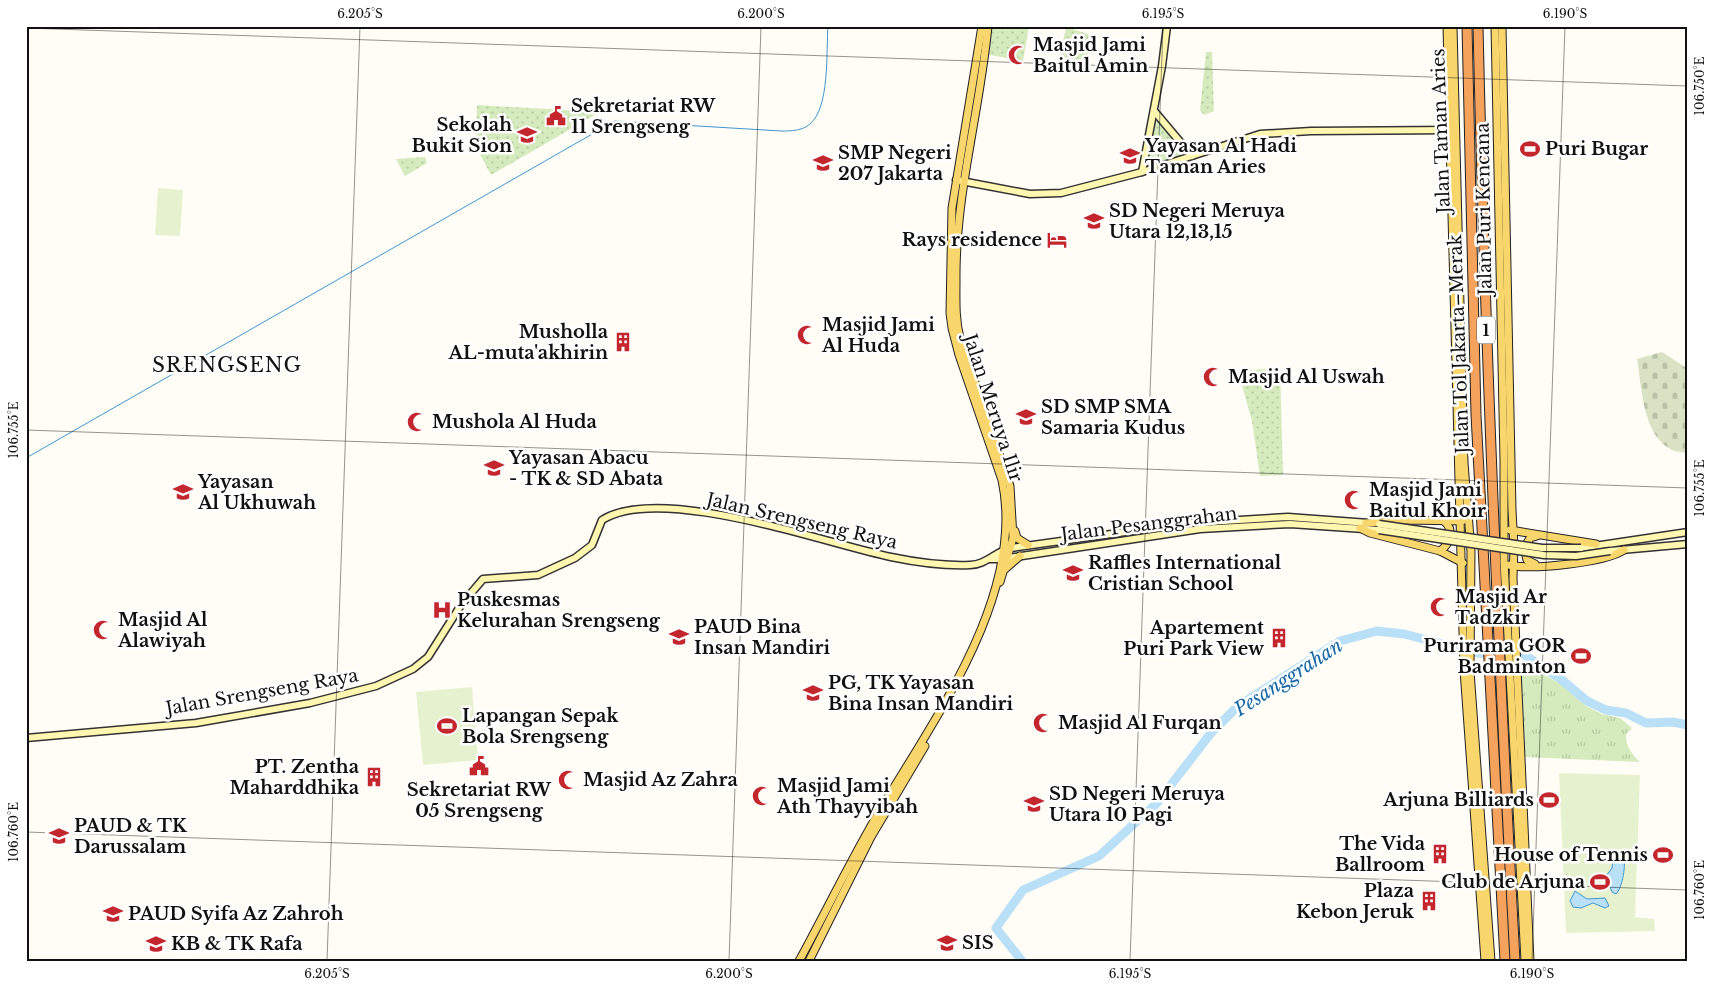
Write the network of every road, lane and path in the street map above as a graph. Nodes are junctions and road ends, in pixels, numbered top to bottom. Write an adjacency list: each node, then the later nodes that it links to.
1 (982, 26): 10 (main road, Jalan Meruya Ilir)
2 (988, 26): 10 (main road, Jalan Meruya Ilir)
3 (1167, 26): 11 (main road)
4 (1447, 26): 12 (main road, Jalan Taman Aries)
5 (1453, 26): 12 (main road, Jalan Taman Aries)
6 (1467, 26): 45 (highway, Jalan Tol Jakarta–Merak / 1)
7 (1478, 26): 45 (highway, Jalan Tol Jakarta–Merak / 1)
8 (1495, 26): 26 (main road, Jalan Puri Kencana)
9 (1502, 26): 24 (main road, Jalan Puri Kencana)
10 (983, 42): 15 (main road, Jalan Meruya Ilir)
11 (1155, 112): 13 (main road); 14 (main road)
12 (1452, 130): 13 (main road); 16 (main road, Jalan Taman Aries)
13 (1192, 156): 14 (main road)
14 (1142, 172): 15 (main road)
15 (959, 181): 22 (main road, Jalan Meruya Ilir); 32 (main road, Jalan Meruya Ilir)
16 (1459, 364): 17 (main road, Jalan Taman Aries); 20 (main road, Jalan Taman Aries)
17 (1458, 520): 18 (main road); 20 (main road); 40 (main road, Jalan Taman Aries)
18 (1444, 521): 21 (main road); 35 (main road)
19 (1256, 522): 21 (main road, Jalan Pesanggrahan); 28 (main road, Jalan Pesanggrahan); 33 (main road, Jalan Pesanggrahan)
20 (1470, 522): 41 (main road, Jalan Taman Aries)
21 (1363, 525): 23 (main road, Jalan Pesanggrahan); 35 (main road)
22 (1013, 526): 31 (main road); 32 (main road, Jalan Meruya Ilir)
23 (1379, 527): 29 (main road, Jalan Pesanggrahan, bridge); 34 (main road, Jalan Pesanggrahan, bridge)
24 (1513, 530): 26 (main road); 27 (main road); 43 (main road, Jalan Puri Kencana)
25 (1688, 532): 29 (main road, Jalan Pesanggrahan)
26 (1503, 534): 39 (main road, Jalan Puri Kencana)
27 (1542, 536): 29 (main road); 42 (main road)
28 (1072, 540): 31 (main road, Jalan Pesanggrahan); 33 (main road)
29 (1596, 544)
30 (1688, 544): 34 (main road, Jalan Pesanggrahan)
31 (1028, 545): 32 (main road, Jalan Pesanggrahan)
32 (1008, 548): 37 (main road, Jalan Srengseng Raya); 38 (main road, Jalan Meruya Ilir)
33 (1073, 548): 36 (main road, Jalan Pesanggrahan)
34 (1624, 550): 42 (main road)
35 (1440, 552): 40 (main road)
36 (1020, 556): 38 (main road, Jalan Pesanggrahan); 44 (main road)
37 (990, 559): 38 (main road, Jalan Srengseng Raya); 51 (main road, Jalan Srengseng Raya)
38 (1005, 559): 44 (main road, Jalan Meruya Ilir); 52 (main road, Jalan Meruya Ilir)
39 (1504, 561): 43 (main road); 46 (main road, Jalan Puri Kencana)
40 (1460, 562): 41 (main road); 47 (main road, Jalan Taman Aries)
41 (1470, 563): 47 (main road, Jalan Taman Aries)
42 (1538, 565): 43 (main road)
43 (1514, 566): 46 (main road, Jalan Puri Kencana)
44 (1004, 571): 52 (main road, Jalan Meruya Ilir)
45 (1492, 634): 50 (highway, Jalan Tol Jakarta–Merak / 1)
46 (1511, 638): 49 (main road)
47 (1467, 641): 48 (main road)
48 (1467, 658): 55 (main road); 56 (main road)
49 (1513, 669): 59 (main road); 60 (main road)
50 (1494, 671): 57 (highway, Jalan Tol Jakarta–Merak / 1); 58 (highway, Jalan Tol Jakarta–Merak / 1)
51 (26, 738)
52 (857, 859): 53 (main road, Jalan Meruya Ilir); 54 (main road, Jalan Meruya Ilir)
53 (799, 961)
54 (809, 961)
55 (1485, 961)
56 (1491, 961)
57 (1505, 961)
58 (1515, 961)
59 (1525, 961)
60 (1530, 961)

